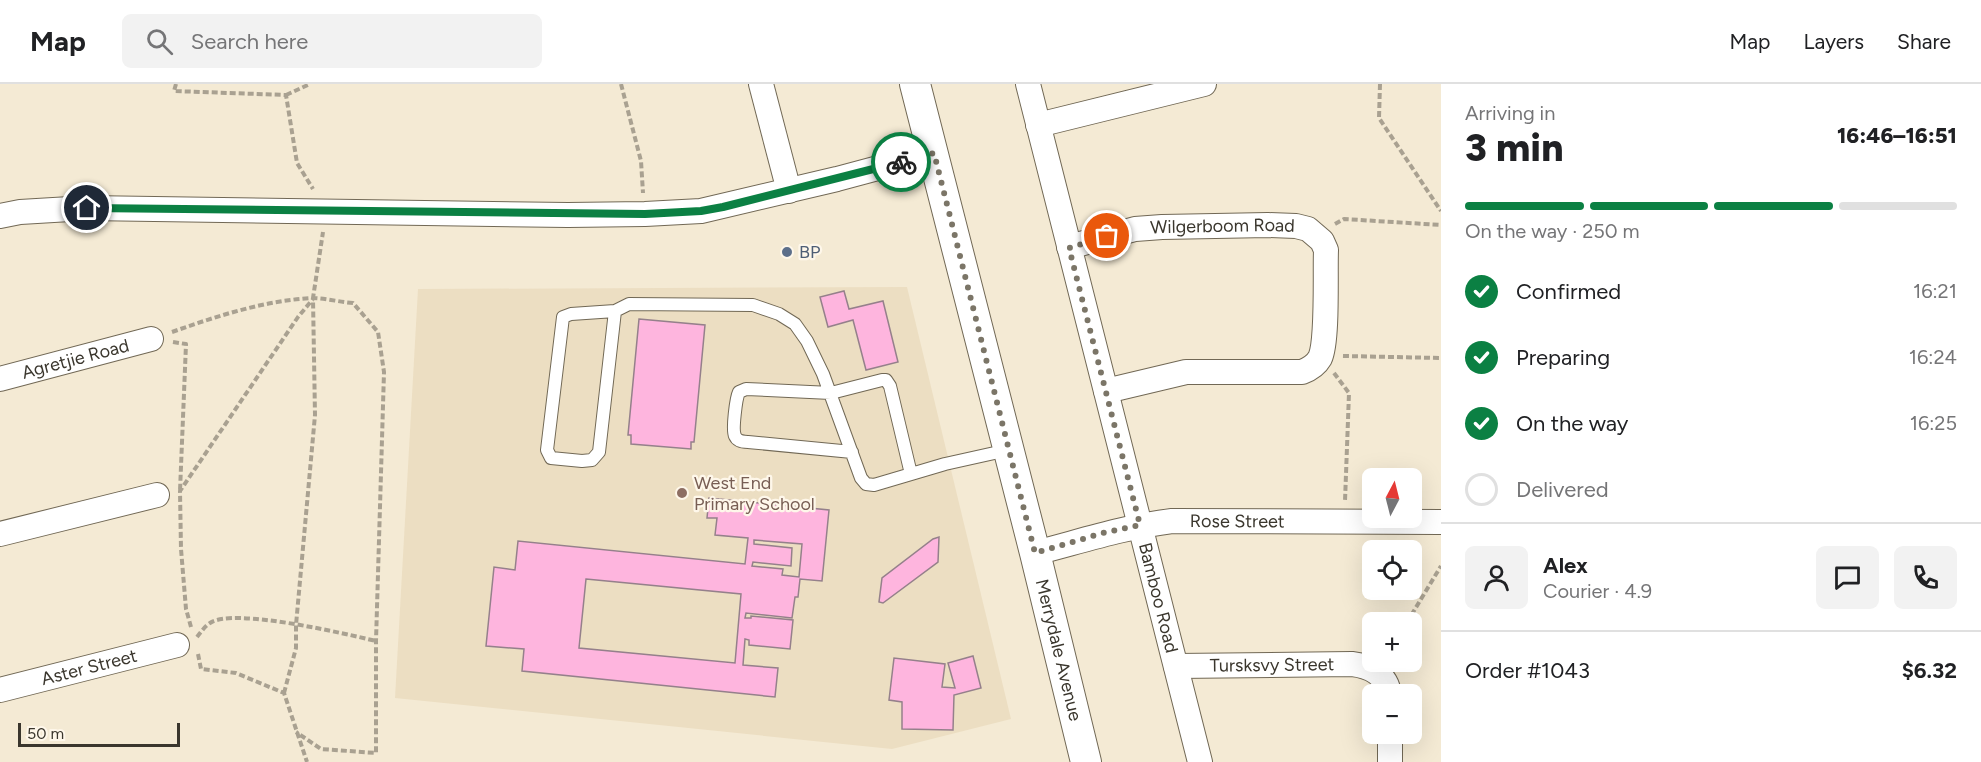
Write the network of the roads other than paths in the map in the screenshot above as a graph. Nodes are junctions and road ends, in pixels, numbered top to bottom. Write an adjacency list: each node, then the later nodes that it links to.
1 (761, 84): 7 (street)
2 (915, 84): 6 (street, Merrydale Avenue)
3 (1028, 84): 5 (street, Bamboo Road)
4 (1204, 84): 5 (street)
5 (1038, 125): 9 (street, Bamboo Road)
6 (934, 153): 7 (street); 15 (street, Merrydale Avenue)
7 (789, 191): 8 (street)
8 (0, 216)
9 (1069, 248): 13 (street, Bamboo Road); 13 (street, Wilgerboom Road)
10 (615, 311): 10 (lane); 14 (lane)
11 (151, 339): 12 (street, Agretjie Road)
12 (0, 379)
13 (1106, 392): 20 (street, Bamboo Road)
14 (831, 393): 16 (lane); 16 (lane); 17 (lane)
15 (1009, 449): 17 (lane); 22 (street, Merrydale Avenue)
16 (852, 452): 17 (lane)
17 (911, 474)
18 (157, 495): 21 (street)
19 (1441, 522): 20 (street, Rose Street)
20 (1140, 525): 22 (street, Rose Street); 24 (street, Bamboo Road)
21 (0, 534)
22 (1035, 553): 28 (street, Merrydale Avenue)
23 (185, 642): 26 (street, Aster Street)
24 (1176, 666): 25 (street, Tursksvy Street); 29 (street, Bamboo Road)
25 (1386, 684)
26 (0, 690)
27 (1390, 744): 30 (street)
28 (1086, 762)
29 (1200, 762)
30 (1390, 762)

